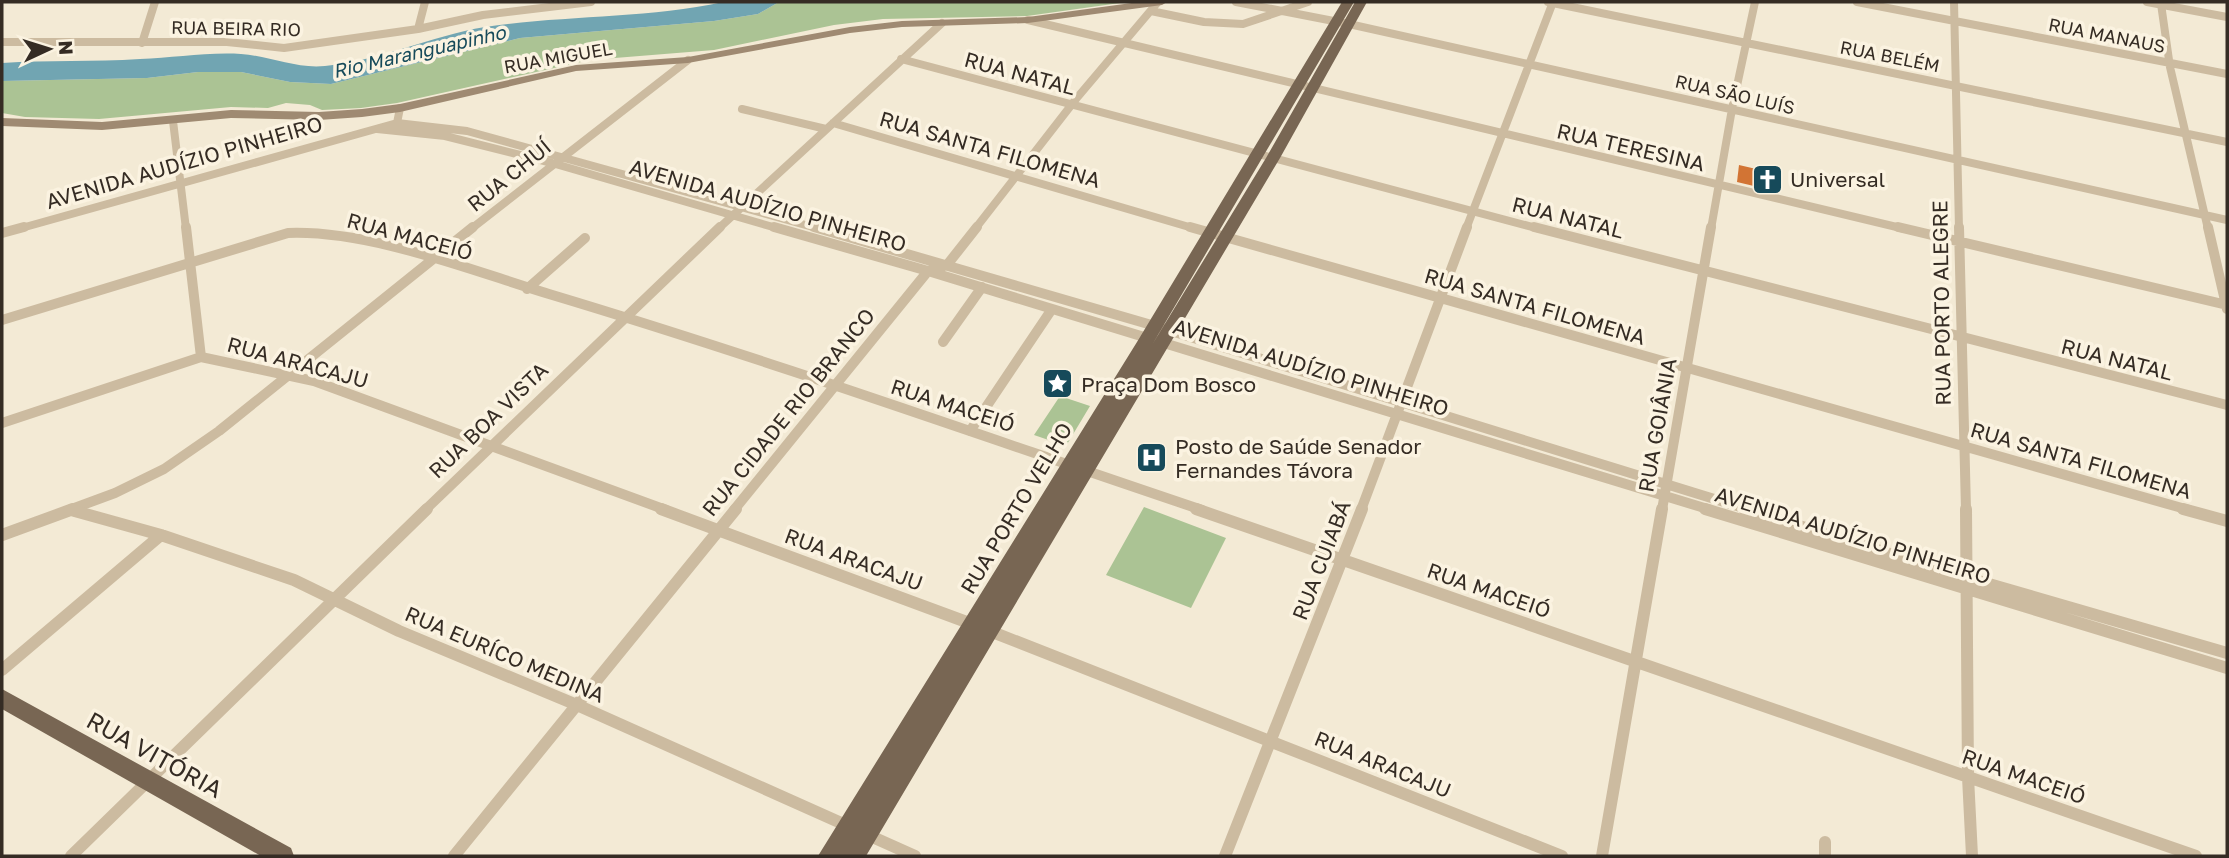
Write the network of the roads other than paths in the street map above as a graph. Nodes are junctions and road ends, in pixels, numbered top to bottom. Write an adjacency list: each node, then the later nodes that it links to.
1 (155, 2): 25 (street)
2 (425, 2): 22 (street)
3 (591, 2): 22 (street, RUA BEIRA RIO)
4 (1236, 2): 16 (street, RUA SÃO LUÍS)
5 (1308, 2): 13 (street)
6 (1348, 2): 21 (main road, RUA PORTO VELHO)
7 (1361, 2): 21 (main road, RUA PORTO VELHO)
8 (1551, 2): 26 (street, RUA BELÉM); 30 (street, RUA CUIABÁ)
9 (1755, 2): 26 (street, RUA GOIÂNIA)
10 (1857, 2): 19 (street, RUA MANAUS)
11 (1954, 2): 19 (street, RUA PORTO ALEGRE)
12 (2147, 2): 14 (street)
13 (1292, 4): 16 (street)
14 (2161, 4): 17 (street); 29 (street)
15 (1157, 5): 16 (street); 18 (main road, RUA MIGUEL); 23 (street)
16 (1284, 11): 21 (street, RUA SÃO LUÍS)
17 (2227, 17)
18 (1028, 20): 20 (main road, RUA MIGUEL); 23 (street, RUA TERESINA)
19 (1954, 21): 29 (street, RUA MANAUS); 33 (street, RUA PORTO ALEGRE)
20 (942, 23): 27 (street, RUA BOA VISTA); 28 (main road, RUA MIGUEL)
21 (1343, 23): 30 (street, RUA SÃO LUÍS); 32 (main road, RUA PORTO VELHO)
22 (418, 29): 25 (street, RUA BEIRA RIO)
23 (1125, 41): 32 (street, RUA TERESINA); 34 (street)
24 (2, 42): 25 (street, RUA BEIRA RIO)
25 (142, 43)
26 (1748, 44): 33 (street, RUA BELÉM); 37 (street, RUA GOIÂNIA)
27 (901, 59): 34 (street, RUA NATAL); 41 (street, RUA BOA VISTA)
28 (688, 60): 35 (main road, RUA MIGUEL); 47 (street, RUA CHUÍ)
29 (2169, 63): 31 (street, RUA MANAUS); 43 (street)
30 (1528, 64): 37 (street, RUA SÃO LUÍS); 44 (street, RUA CUIABÁ)
31 (2227, 74)
32 (1307, 85): 44 (street, RUA TERESINA); 46 (main road, RUA PORTO VELHO)
33 (1958, 86): 43 (street, RUA BELÉM); 48 (street, RUA PORTO ALEGRE)
34 (1073, 105): 46 (street, RUA NATAL); 49 (street)
35 (400, 108): 38 (main road, RUA MIGUEL); 40 (street)
36 (742, 109): 41 (street, RUA SANTA FILOMENA)
37 (1732, 109): 48 (street, RUA SÃO LUÍS); 51 (street, RUA GOIÂNIA)
38 (173, 121): 39 (main road, RUA MIGUEL); 50 (street)
39 (2, 122)
40 (397, 123): 42 (street, AVENIDA AUDÍZIO PINHEIRO); 47 (street, AVENIDA AUDÍZIO PINHEIRO)
41 (830, 126): 49 (street, RUA SANTA FILOMENA); 53 (street, RUA BOA VISTA)
42 (377, 129): 47 (street, AVENIDA AUDÍZIO PINHEIRO); 50 (street, AVENIDA AUDÍZIO PINHEIRO)
43 (2185, 133): 45 (street, RUA BELÉM); 56 (street)
44 (1502, 135): 51 (street, RUA TERESINA); 54 (street, RUA CUIABÁ)
45 (2227, 142)
46 (1266, 156): 54 (street, RUA NATAL); 59 (main road, RUA PORTO VELHO)
47 (556, 160): 52 (street, AVENIDA AUDÍZIO PINHEIRO); 62 (street, RUA CHUÍ)
48 (1957, 161): 56 (street, RUA SÃO LUÍS); 61 (street, RUA PORTO ALEGRE)
49 (1016, 176): 59 (street, RUA SANTA FILOMENA); 64 (street)
50 (180, 183): 58 (street, AVENIDA AUDÍZIO PINHEIRO); 63 (street)
51 (1720, 185): 61 (street, RUA TERESINA); 65 (street, RUA GOIÂNIA)
52 (667, 190): 53 (street, AVENIDA AUDÍZIO PINHEIRO); 55 (street, AVENIDA AUDÍZIO PINHEIRO)
53 (743, 206): 55 (street, RUA BOA VISTA); 64 (street, AVENIDA AUDÍZIO PINHEIRO)
54 (1472, 211): 65 (street, RUA NATAL); 69 (street, RUA CUIABÁ)
55 (733, 214): 66 (street, AVENIDA AUDÍZIO PINHEIRO); 72 (street, RUA BOA VISTA)
56 (2205, 215): 57 (street, RUA SÃO LUÍS); 70 (street)
57 (2227, 220)
58 (2, 233)
59 (1217, 236): 69 (street, RUA SANTA FILOMENA); 74 (main road, RUA PORTO VELHO)
60 (584, 238): 68 (street)
61 (1959, 243): 70 (street, RUA TERESINA); 75 (street, RUA PORTO ALEGRE)
62 (433, 259): 63 (street, RUA MACEIÓ); 68 (street, RUA MACEIÓ); 79 (street, RUA CHUÍ)
63 (191, 263): 73 (street, RUA MACEIÓ); 77 (street)
64 (947, 265): 66 (street); 74 (street, AVENIDA AUDÍZIO PINHEIRO)
65 (1706, 270): 75 (street, RUA NATAL); 78 (street, RUA GOIÂNIA)
66 (928, 271): 67 (street, AVENIDA AUDÍZIO PINHEIRO); 80 (street, RUA CIDADE RIO BRANCO)
67 (982, 287): 71 (street, AVENIDA AUDÍZIO PINHEIRO); 76 (street)
68 (527, 289): 72 (street, RUA MACEIÓ)
69 (1439, 299): 78 (street, RUA SANTA FILOMENA); 83 (street, RUA CUIABÁ)
70 (2227, 307)
71 (1052, 309): 74 (street, AVENIDA AUDÍZIO PINHEIRO); 87 (street)
72 (626, 317): 80 (street, RUA MACEIÓ); 88 (street, RUA BOA VISTA)
73 (2, 320)
74 (1158, 334): 81 (street, AVENIDA AUDÍZIO PINHEIRO); 82 (street, AVENIDA AUDÍZIO PINHEIRO); 91 (main road, RUA PORTO VELHO)
75 (1960, 337): 84 (street, RUA NATAL); 89 (street, RUA PORTO ALEGRE)
76 (943, 342)
77 (201, 357): 79 (street, RUA ARACAJU); 86 (street)
78 (1687, 369): 89 (street, RUA SANTA FILOMENA); 92 (street, RUA GOIÂNIA)
79 (290, 376): 88 (street, RUA ARACAJU); 93 (street, RUA CHUÍ)
80 (834, 385): 87 (street, RUA MACEIÓ); 95 (street, RUA CIDADE RIO BRANCO)
81 (1348, 385): 82 (street); 83 (street, AVENIDA AUDÍZIO PINHEIRO)
82 (1343, 397): 85 (street, AVENIDA AUDÍZIO PINHEIRO)
83 (1403, 402): 85 (street, RUA CUIABÁ); 90 (street, AVENIDA AUDÍZIO PINHEIRO)
84 (2227, 405)
85 (1399, 414): 90 (street, AVENIDA AUDÍZIO PINHEIRO); 98 (street, RUA CUIABÁ)
86 (2, 423)
87 (970, 431): 91 (street, RUA MACEIÓ)
88 (491, 445): 95 (street, RUA ARACAJU); 100 (street, RUA BOA VISTA)
89 (1965, 447): 94 (street, RUA SANTA FILOMENA); 99 (street, RUA PORTO ALEGRE)
90 (1561, 458): 92 (street, AVENIDA AUDÍZIO PINHEIRO)
91 (1077, 467): 98 (street, RUA MACEIÓ); 101 (main road, RUA PORTO VELHO)
92 (1665, 491): 99 (street, AVENIDA AUDÍZIO PINHEIRO); 104 (street, RUA GOIÂNIA)
93 (71, 510): 96 (street, RUA CHUÍ); 97 (street, RUA EURÍCO MEDINA)
94 (2227, 521)
95 (718, 529): 101 (street, RUA ARACAJU); 108 (street, RUA CIDADE RIO BRANCO)
96 (2, 535)
97 (161, 535): 100 (street, RUA EURÍCO MEDINA); 106 (street)
98 (1342, 558): 104 (street, RUA MACEIÓ); 110 (street, RUA CUIABÁ)
99 (1968, 584): 102 (street, AVENIDA AUDÍZIO PINHEIRO); 111 (street, RUA PORTO ALEGRE)
100 (335, 599): 108 (street, RUA EURÍCO MEDINA); 112 (street, RUA BOA VISTA)
101 (980, 628): 109 (main road, RUA PORTO VELHO); 110 (street, RUA ARACAJU)
102 (2137, 634): 103 (street, AVENIDA AUDÍZIO PINHEIRO); 105 (street, AVENIDA AUDÍZIO PINHEIRO)
103 (2227, 653)
104 (1636, 662): 111 (street, RUA MACEIÓ); 123 (street, RUA GOIÂNIA)
105 (2227, 668)
106 (2, 670)
107 (2, 698): 112 (main road, RUA VITÓRIA)
108 (577, 705): 113 (street, RUA EURÍCO MEDINA); 117 (street, RUA CIDADE RIO BRANCO)
109 (918, 730): 113 (main road, RUA PORTO VELHO); 114 (main road, RUA PORTO VELHO)
110 (1271, 741): 121 (street, RUA CUIABÁ); 122 (street, RUA ARACAJU)
111 (1968, 777): 124 (street, RUA PORTO ALEGRE); 125 (street, RUA MACEIÓ)
112 (148, 780): 115 (street, RUA BOA VISTA); 116 (main road, RUA VITÓRIA)
113 (847, 827): 114 (street, RUA EURÍCO MEDINA); 118 (main road, RUA PORTO VELHO)
114 (867, 834): 119 (main road, RUA PORTO VELHO); 120 (street, RUA EURÍCO MEDINA)
115 (71, 856)
116 (283, 856)
117 (454, 856)
118 (829, 856)
119 (853, 856)
120 (915, 856)
121 (1225, 856)
122 (1562, 856)
123 (1602, 856)
124 (1972, 856)
125 (2196, 856)

